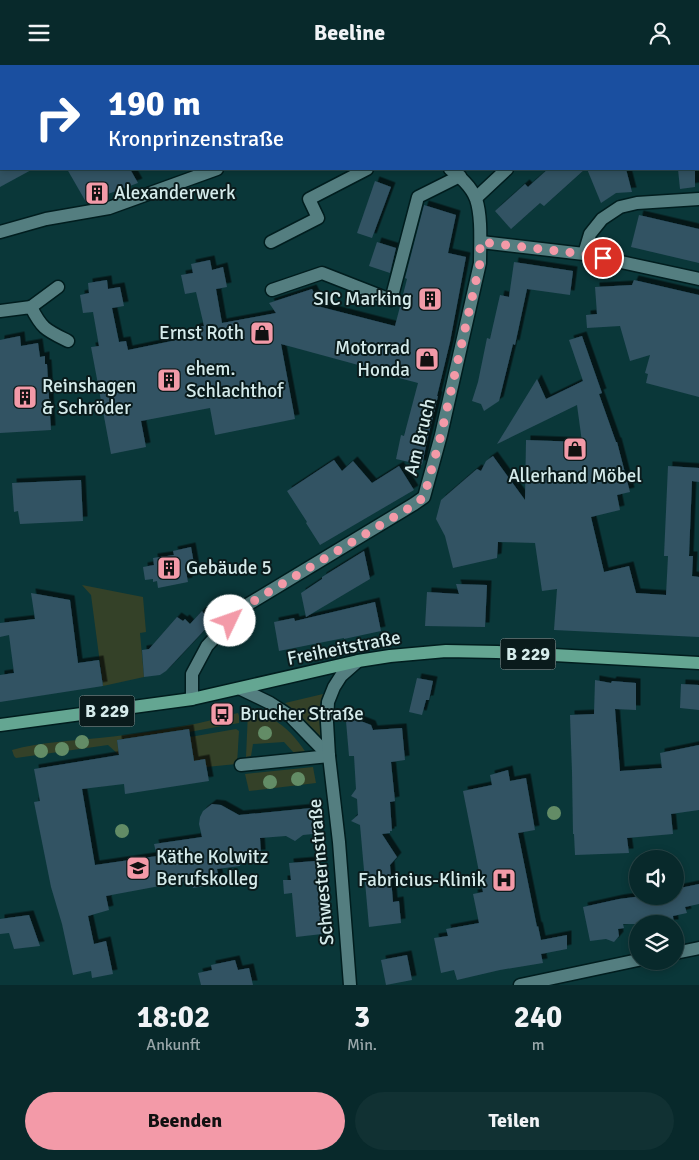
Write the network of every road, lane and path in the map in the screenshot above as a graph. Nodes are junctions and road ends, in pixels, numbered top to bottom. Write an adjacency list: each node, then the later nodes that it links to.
1 (215, 170): 7 (street)
2 (365, 170): 8 (street)
3 (506, 170): 5 (street)
4 (455, 173): 5 (street, Am Bruch); 13 (street)
5 (476, 198): 9 (street, Am Bruch)
6 (699, 199): 10 (street)
7 (0, 232)
8 (271, 242)
9 (480, 242): 10 (street); 20 (street, Am Bruch)
10 (584, 254): 11 (street)
11 (699, 279)
12 (58, 287): 14 (street)
13 (272, 289)
14 (31, 307): 15 (street); 16 (street)
15 (0, 311)
16 (68, 341)
17 (358, 661): 18 (main road, Freiheitstraße / B 229); 19 (main road, Freiheitstraße / B 229); 22 (street, Schwesternstraße)
18 (699, 663)
19 (241, 689): 20 (main road, Freiheitstraße / B 229); 22 (street)
20 (192, 699): 21 (main road, Freiheitstraße / B 229)
21 (0, 725)
22 (329, 755): 23 (street); 27 (street, Schwesternstraße)
23 (241, 765)
24 (699, 948): 25 (street)
25 (684, 951)
26 (629, 963): 28 (street)
27 (350, 985)
28 (520, 985)

